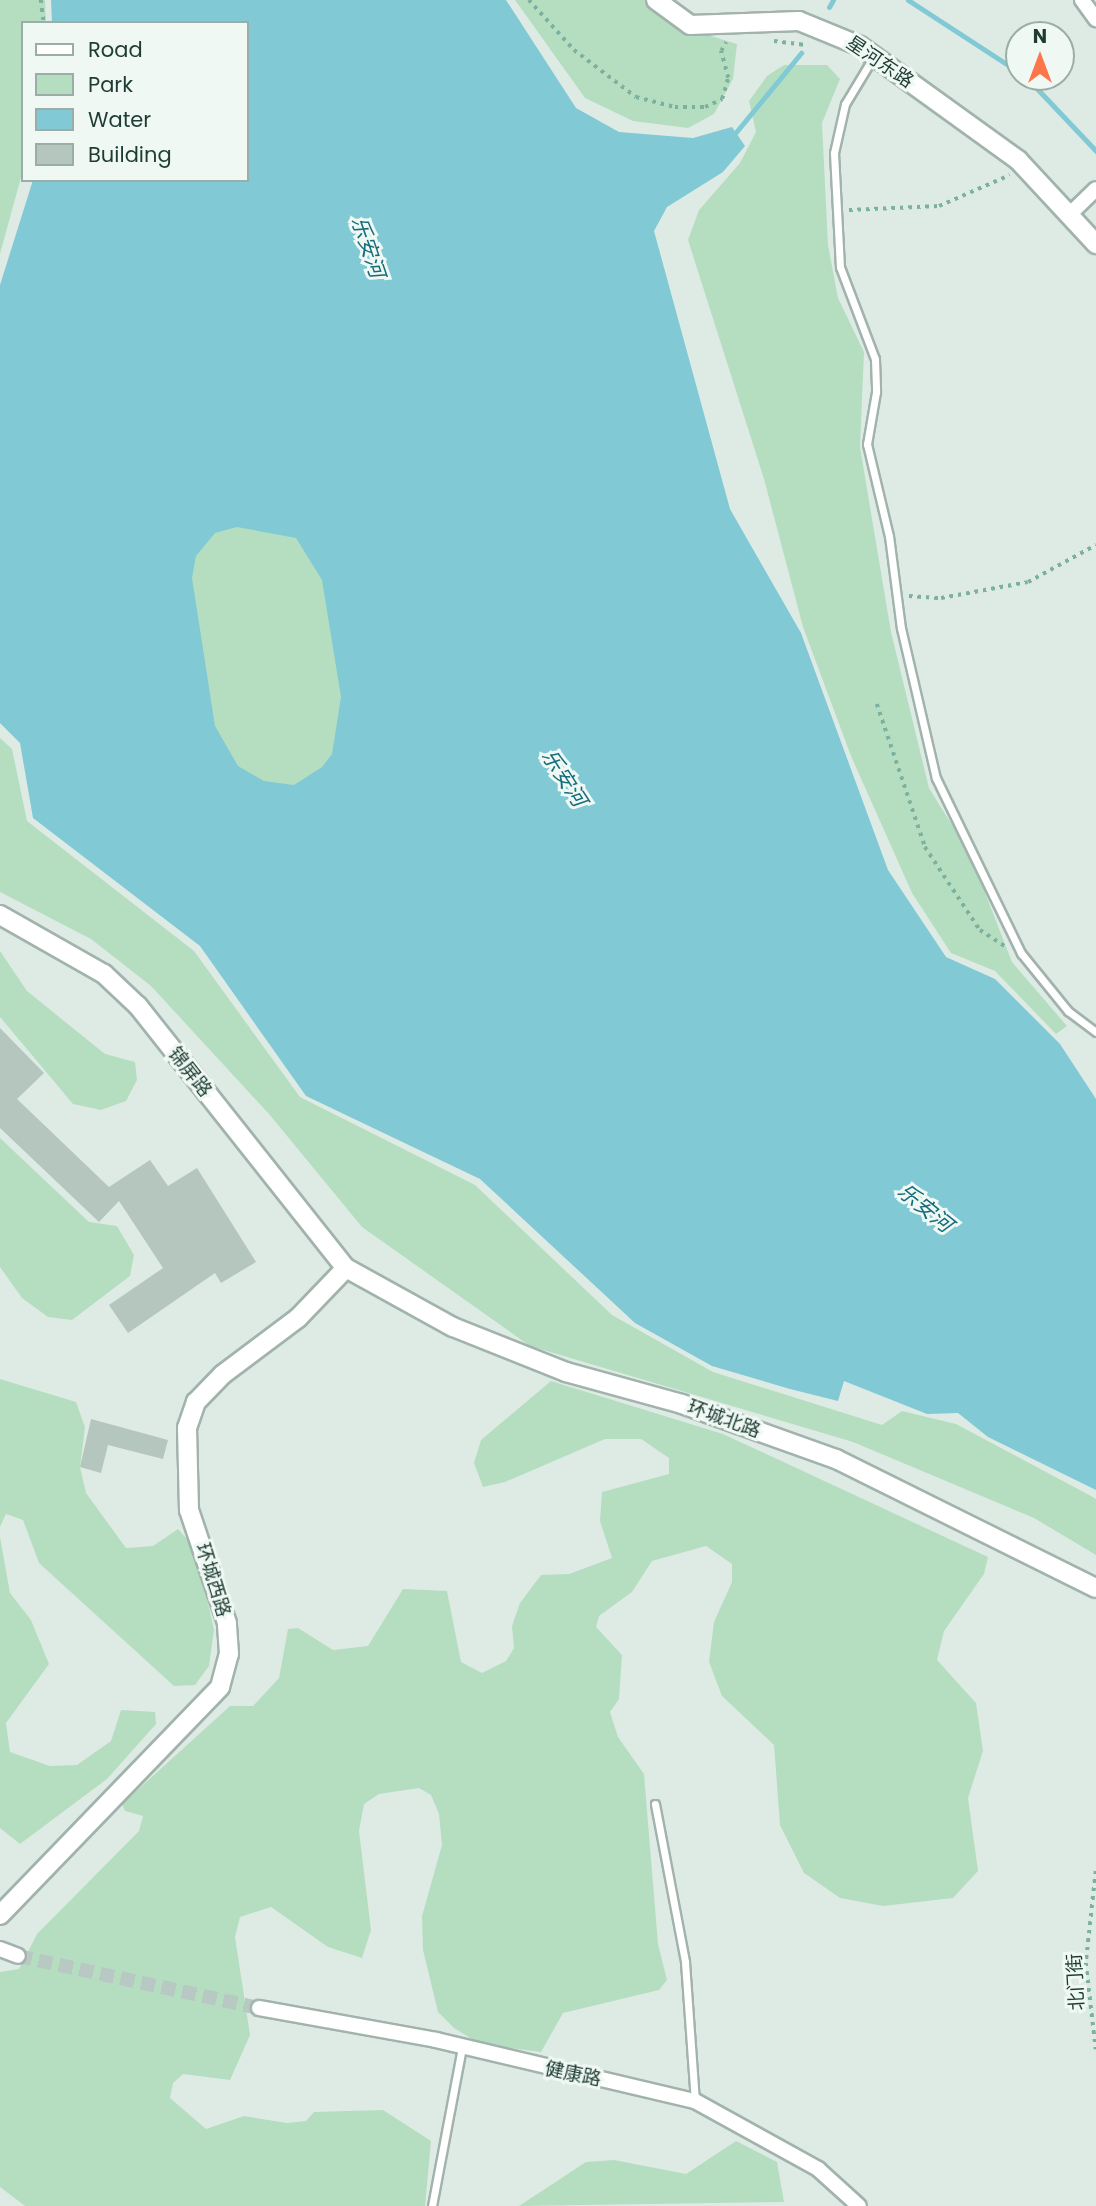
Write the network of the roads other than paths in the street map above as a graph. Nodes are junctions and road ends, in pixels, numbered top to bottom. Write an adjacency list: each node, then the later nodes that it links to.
1 (656, 0): 4 (street, 星河东路)
2 (1082, 0): 3 (street)
3 (1096, 19)
4 (874, 56): 6 (street, 星河东路); 9 (lane)
5 (1096, 189): 6 (street)
6 (1069, 215): 7 (street, 星河东路)
7 (1096, 244)
8 (0, 915): 10 (street, 锦屏路)
9 (1096, 1032)
10 (346, 1268): 11 (street, 环城北路); 13 (street, 环城西路)
11 (1096, 1588)
12 (655, 1804): 18 (lane)
13 (0, 1915)
14 (0, 1949): 15 (street)
15 (18, 1956)
16 (259, 2008): 17 (street, 健康路)
17 (462, 2047): 18 (street, 健康路); 19 (lane)
18 (695, 2101): 20 (street, 健康路)
19 (432, 2206)
20 (859, 2206)

